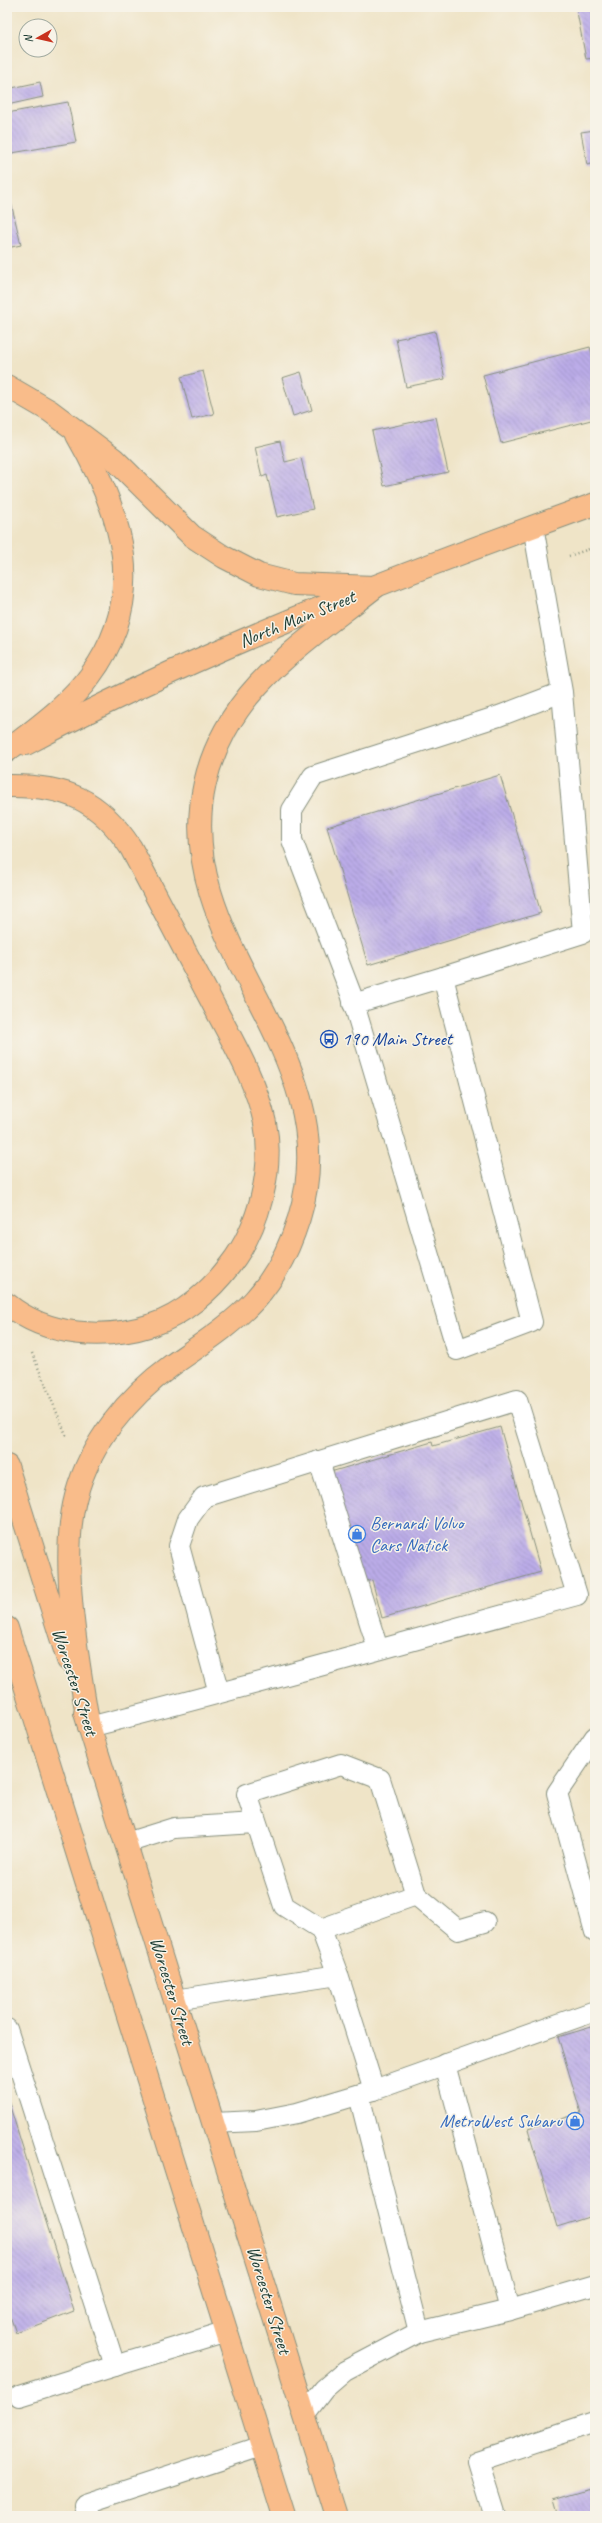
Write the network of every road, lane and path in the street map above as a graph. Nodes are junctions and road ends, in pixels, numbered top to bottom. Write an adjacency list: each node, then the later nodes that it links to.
1 (7, 386): 2 (main road)
2 (73, 429): 7 (main road); 9 (main road)
3 (595, 504): 4 (main road, North Main Street)
4 (533, 526): 7 (main road, North Main Street); 8 (lane)
5 (595, 547): 6 (path)
6 (567, 556)
7 (375, 587): 9 (main road, North Main Street); 17 (main road)
8 (562, 692): 11 (lane); 12 (lane)
9 (7, 752)
10 (7, 786): 14 (main road)
11 (443, 977): 12 (lane); 12 (lane)
12 (352, 999)
13 (7, 1304): 14 (main road)
14 (35, 1322): 17 (path)
15 (318, 1461): 19 (lane); 19 (lane); 20 (lane)
16 (7, 1466): 21 (main road, Worcester Street)
17 (84, 1475): 21 (main road)
18 (7, 1628): 38 (main road)
19 (378, 1650): 20 (lane)
20 (219, 1693): 21 (lane)
21 (89, 1727): 24 (main road, Worcester Street)
22 (595, 1737): 28 (lane)
23 (256, 1823): 24 (lane); 25 (lane); 27 (lane)
24 (126, 1843): 30 (main road, Worcester Street)
25 (416, 1895): 26 (lane); 27 (lane)
26 (485, 1922)
27 (321, 1929): 29 (lane)
28 (595, 1932)
29 (338, 1975): 30 (lane); 34 (lane)
30 (174, 2000): 35 (main road, Worcester Street)
31 (595, 2011): 33 (lane)
32 (7, 2029): 40 (lane)
33 (445, 2064): 34 (lane); 37 (lane)
34 (366, 2093): 35 (lane); 39 (lane)
35 (213, 2123): 42 (main road, Worcester Street)
36 (595, 2285): 37 (lane)
37 (510, 2310): 39 (lane)
38 (227, 2332): 40 (lane); 44 (main road)
39 (419, 2332): 42 (lane)
40 (115, 2366): 41 (lane)
41 (19, 2396)
42 (304, 2415): 47 (main road, Worcester Street)
43 (595, 2422): 48 (lane)
44 (262, 2446): 45 (lane); 46 (main road)
45 (89, 2516)
46 (284, 2516)
47 (336, 2516)
48 (495, 2516)

